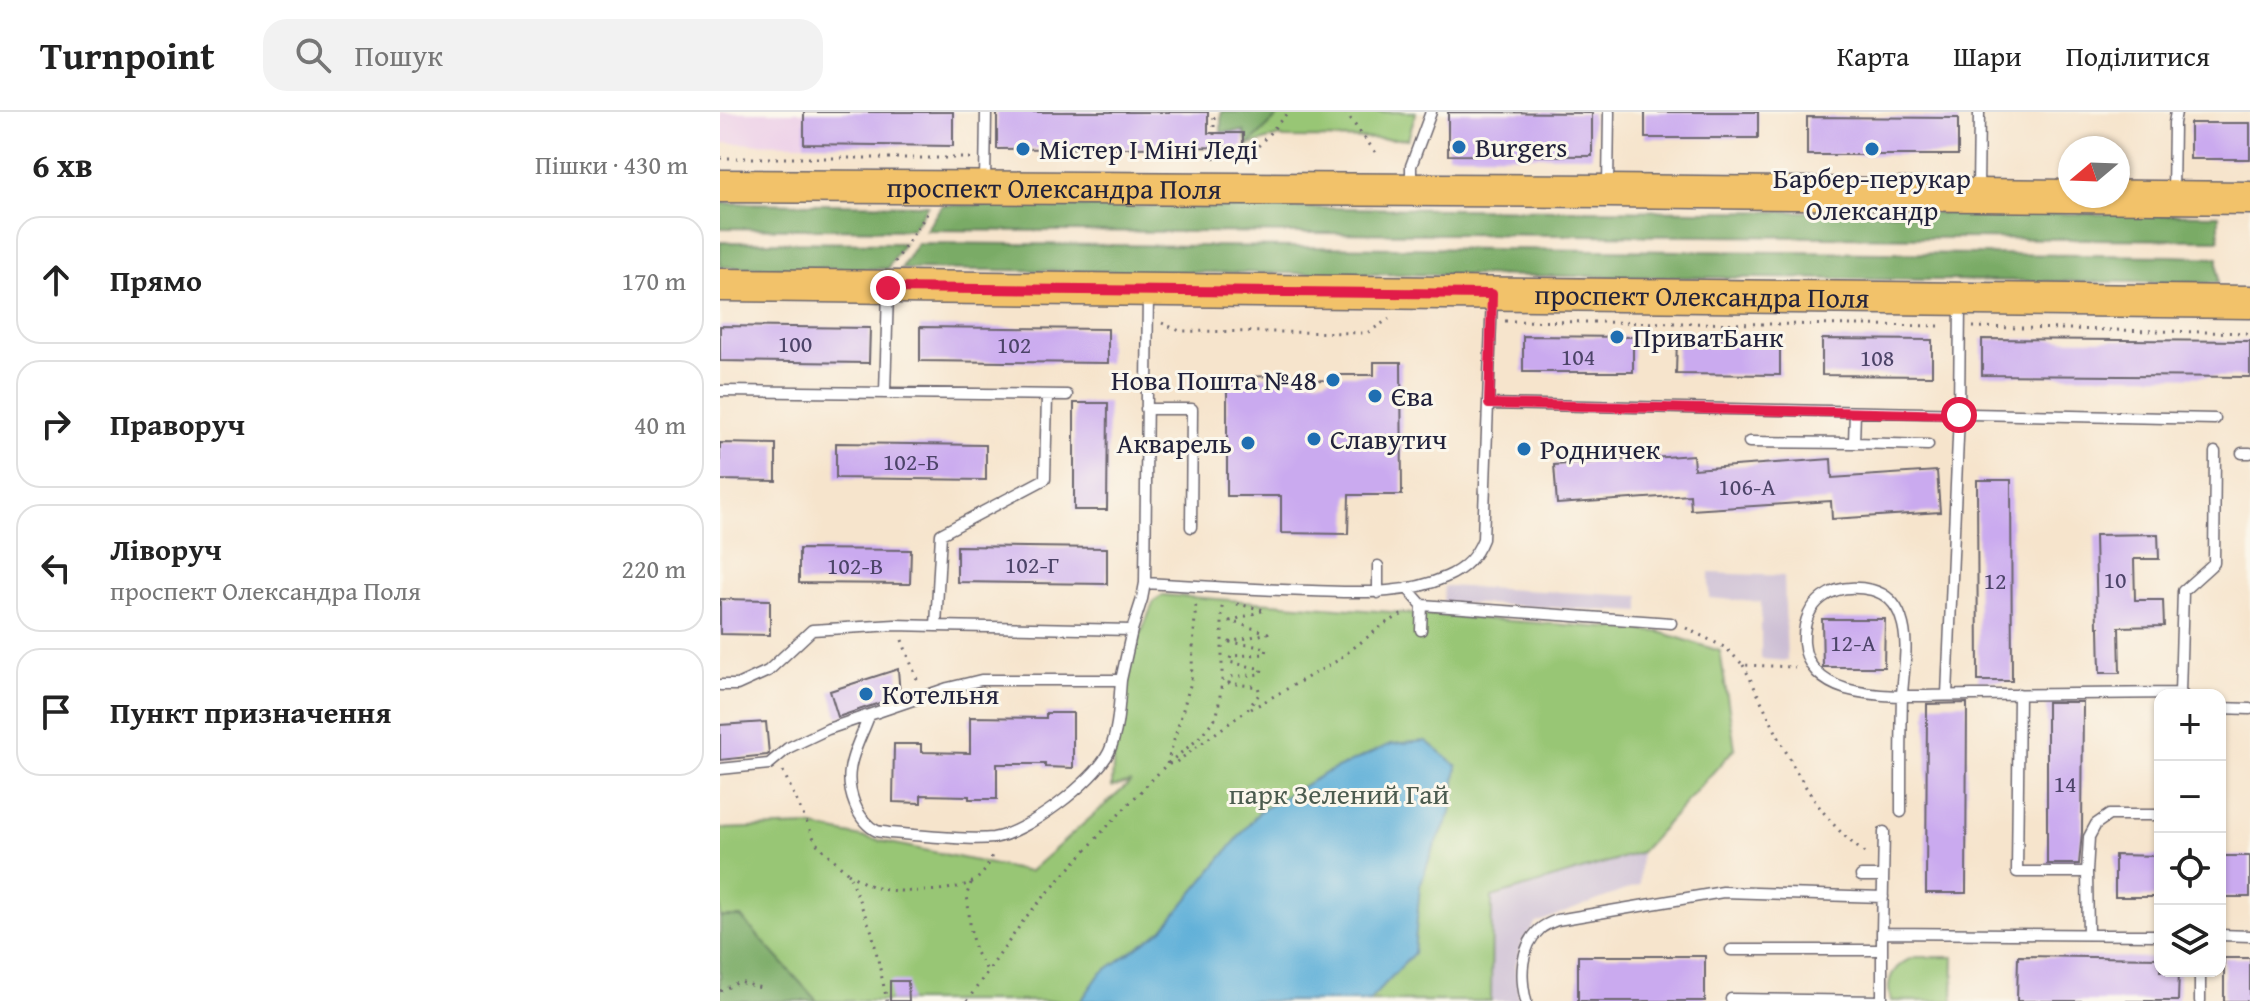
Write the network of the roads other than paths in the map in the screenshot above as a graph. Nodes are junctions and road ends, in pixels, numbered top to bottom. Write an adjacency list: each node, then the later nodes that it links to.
1 (986, 112): 6 (lane)
2 (1431, 112): 8 (lane)
3 (1609, 112): 9 (lane)
4 (1979, 112): 10 (lane)
5 (2176, 112): 11 (lane)
6 (985, 173): 7 (main road, проспект Олександра Поля); 8 (main road, проспект Олександра Поля)
7 (720, 186)
8 (1411, 190): 9 (main road, проспект Олександра Поля)
9 (1608, 191): 10 (main road, проспект Олександра Поля)
10 (1978, 196): 11 (main road, проспект Олександра Поля)
11 (2173, 197): 12 (main road, проспект Олександра Поля)
12 (2250, 198)
13 (888, 280): 14 (main road, проспект Олександра Поля); 15 (main road, проспект Олександра Поля); 20 (lane)
14 (720, 285)
15 (1148, 290): 16 (main road, проспект Олександра Поля); 24 (lane)
16 (1492, 294): 17 (main road, проспект Олександра Поля); 23 (lane)
17 (1960, 298): 18 (main road, проспект Олександра Поля); 26 (lane)
18 (2250, 302)
19 (720, 391): 20 (lane)
20 (885, 393): 22 (lane)
21 (1067, 395): 22 (lane)
22 (1047, 396): 39 (lane)
23 (1489, 404): 25 (lane); 35 (lane)
24 (1146, 409): 32 (lane); 34 (lane)
25 (1855, 412): 26 (lane); 29 (lane)
26 (1959, 415): 27 (lane); 48 (lane)
27 (2215, 419)
28 (1749, 442): 29 (lane)
29 (1854, 443): 30 (lane)
30 (1928, 445)
31 (2215, 452): 44 (lane)
32 (1191, 527)
33 (1378, 566): 36 (lane)
34 (1145, 583): 36 (lane); 40 (lane)
35 (1407, 588): 36 (lane); 37 (lane)
36 (1378, 593)
37 (1422, 605): 38 (lane); 41 (lane)
38 (1671, 623)
39 (936, 626): 40 (lane); 43 (lane)
40 (1132, 630): 42 (lane)
41 (1421, 630)
42 (1121, 680): 51 (lane); 51 (lane)
43 (720, 685)
44 (2182, 689)
45 (2019, 694): 46 (lane); 48 (lane); 57 (lane)
46 (2154, 694)
47 (1902, 695): 47 (lane); 48 (lane); 53 (lane)
48 (1947, 695)
49 (2226, 708): 50 (lane)
50 (2250, 709)
51 (869, 716): 52 (lane)
52 (720, 769)
53 (1901, 812)
54 (2154, 815): 57 (lane)
55 (1884, 832): 56 (lane)
56 (1883, 871): 58 (lane); 59 (lane)
57 (2087, 872): 61 (lane)
58 (1861, 876)
59 (1883, 897): 60 (lane); 69 (lane)
60 (1882, 933): 61 (lane); 66 (lane)
61 (2088, 934): 62 (lane)
62 (2154, 935)
63 (2226, 935): 64 (lane)
64 (2250, 936)
65 (1731, 950): 66 (lane)
66 (1882, 950): 70 (lane)
67 (2200, 977): 71 (lane)
68 (1731, 999): 70 (lane)
69 (1526, 1001)
70 (1882, 1001)
71 (2200, 1001)

